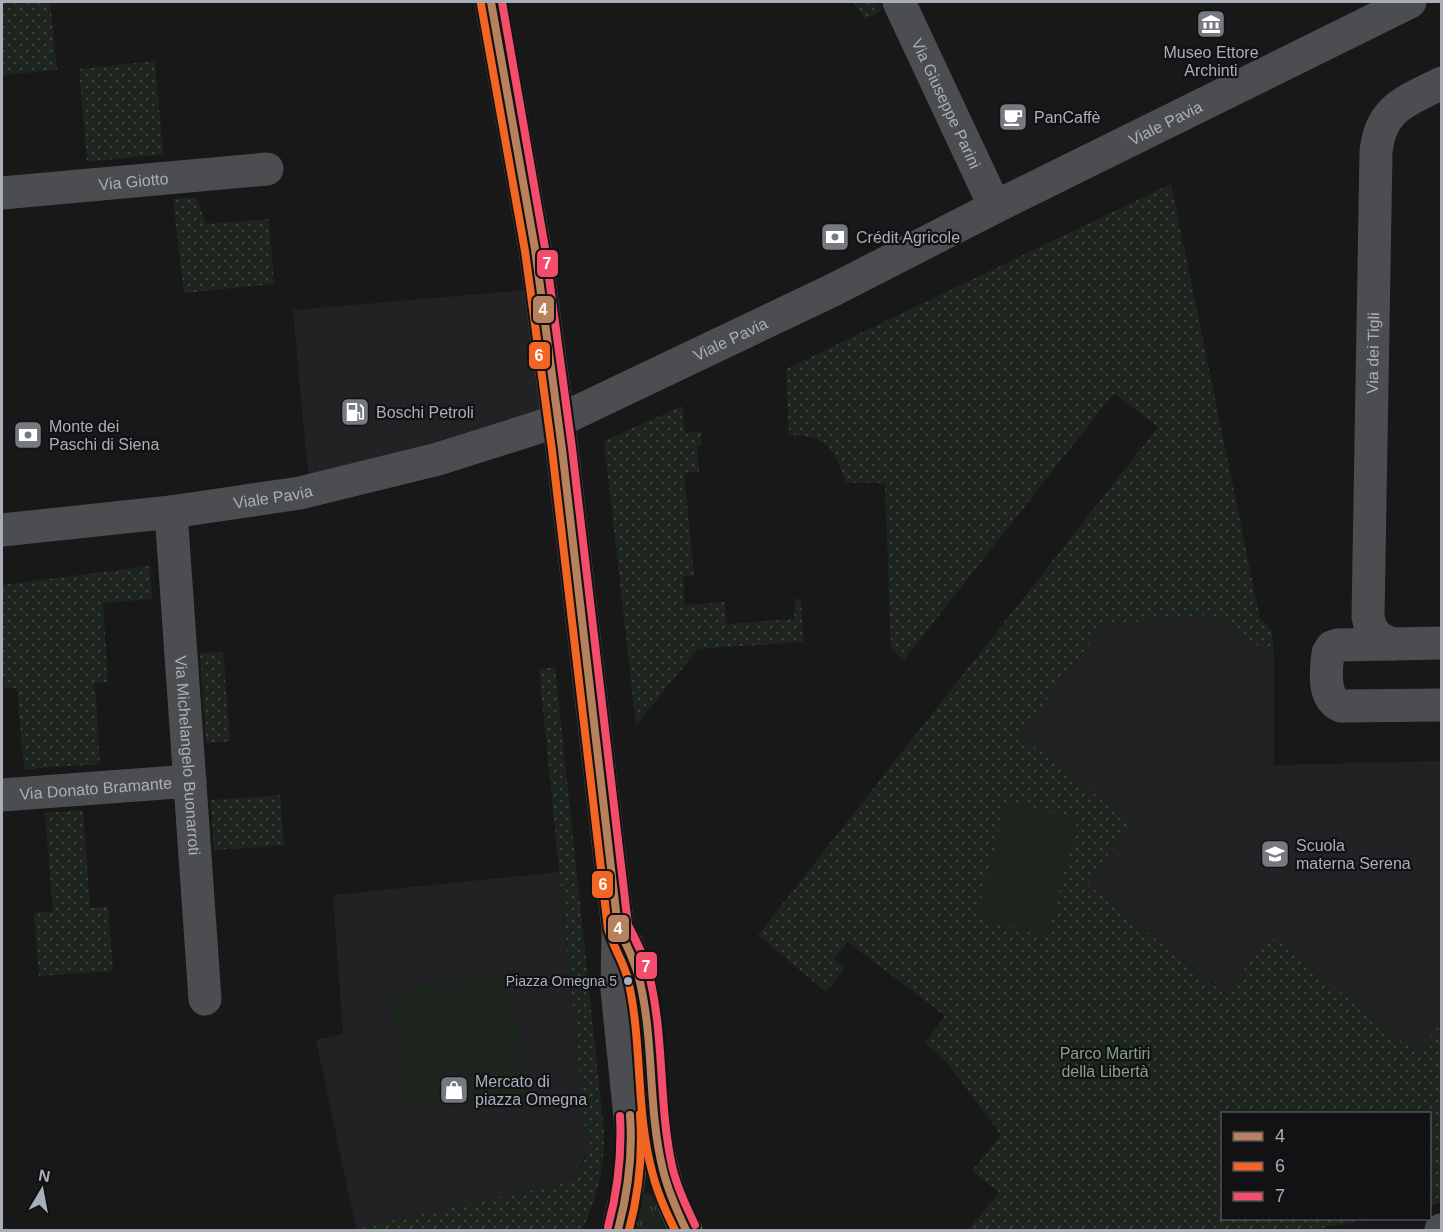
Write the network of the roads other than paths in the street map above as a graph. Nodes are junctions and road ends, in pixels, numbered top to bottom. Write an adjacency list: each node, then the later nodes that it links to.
1 (491, 2): 8 (street)
2 (899, 2): 7 (street, Via Giuseppe Parini)
3 (1410, 2): 7 (street, Viale Pavia)
4 (1442, 83): 12 (street, Via dei Tigli)
5 (267, 169): 6 (street, Via Giotto)
6 (2, 193)
7 (995, 207): 8 (street, Viale Pavia)
8 (558, 421): 9 (street, Viale Pavia); 16 (street)
9 (171, 512): 10 (street, Viale Pavia); 14 (street, Via Michelangelo Buonarroti)
10 (2, 530)
11 (1442, 643): 12 (street)
12 (1393, 644): 13 (street)
13 (1442, 705)
14 (190, 782): 15 (street, Via Donato Bramante); 17 (street, Via Michelangelo Buonarroti)
15 (2, 795)
16 (618, 928): 18 (street); 19 (street)
17 (205, 999)
18 (618, 1230)
19 (686, 1230)

